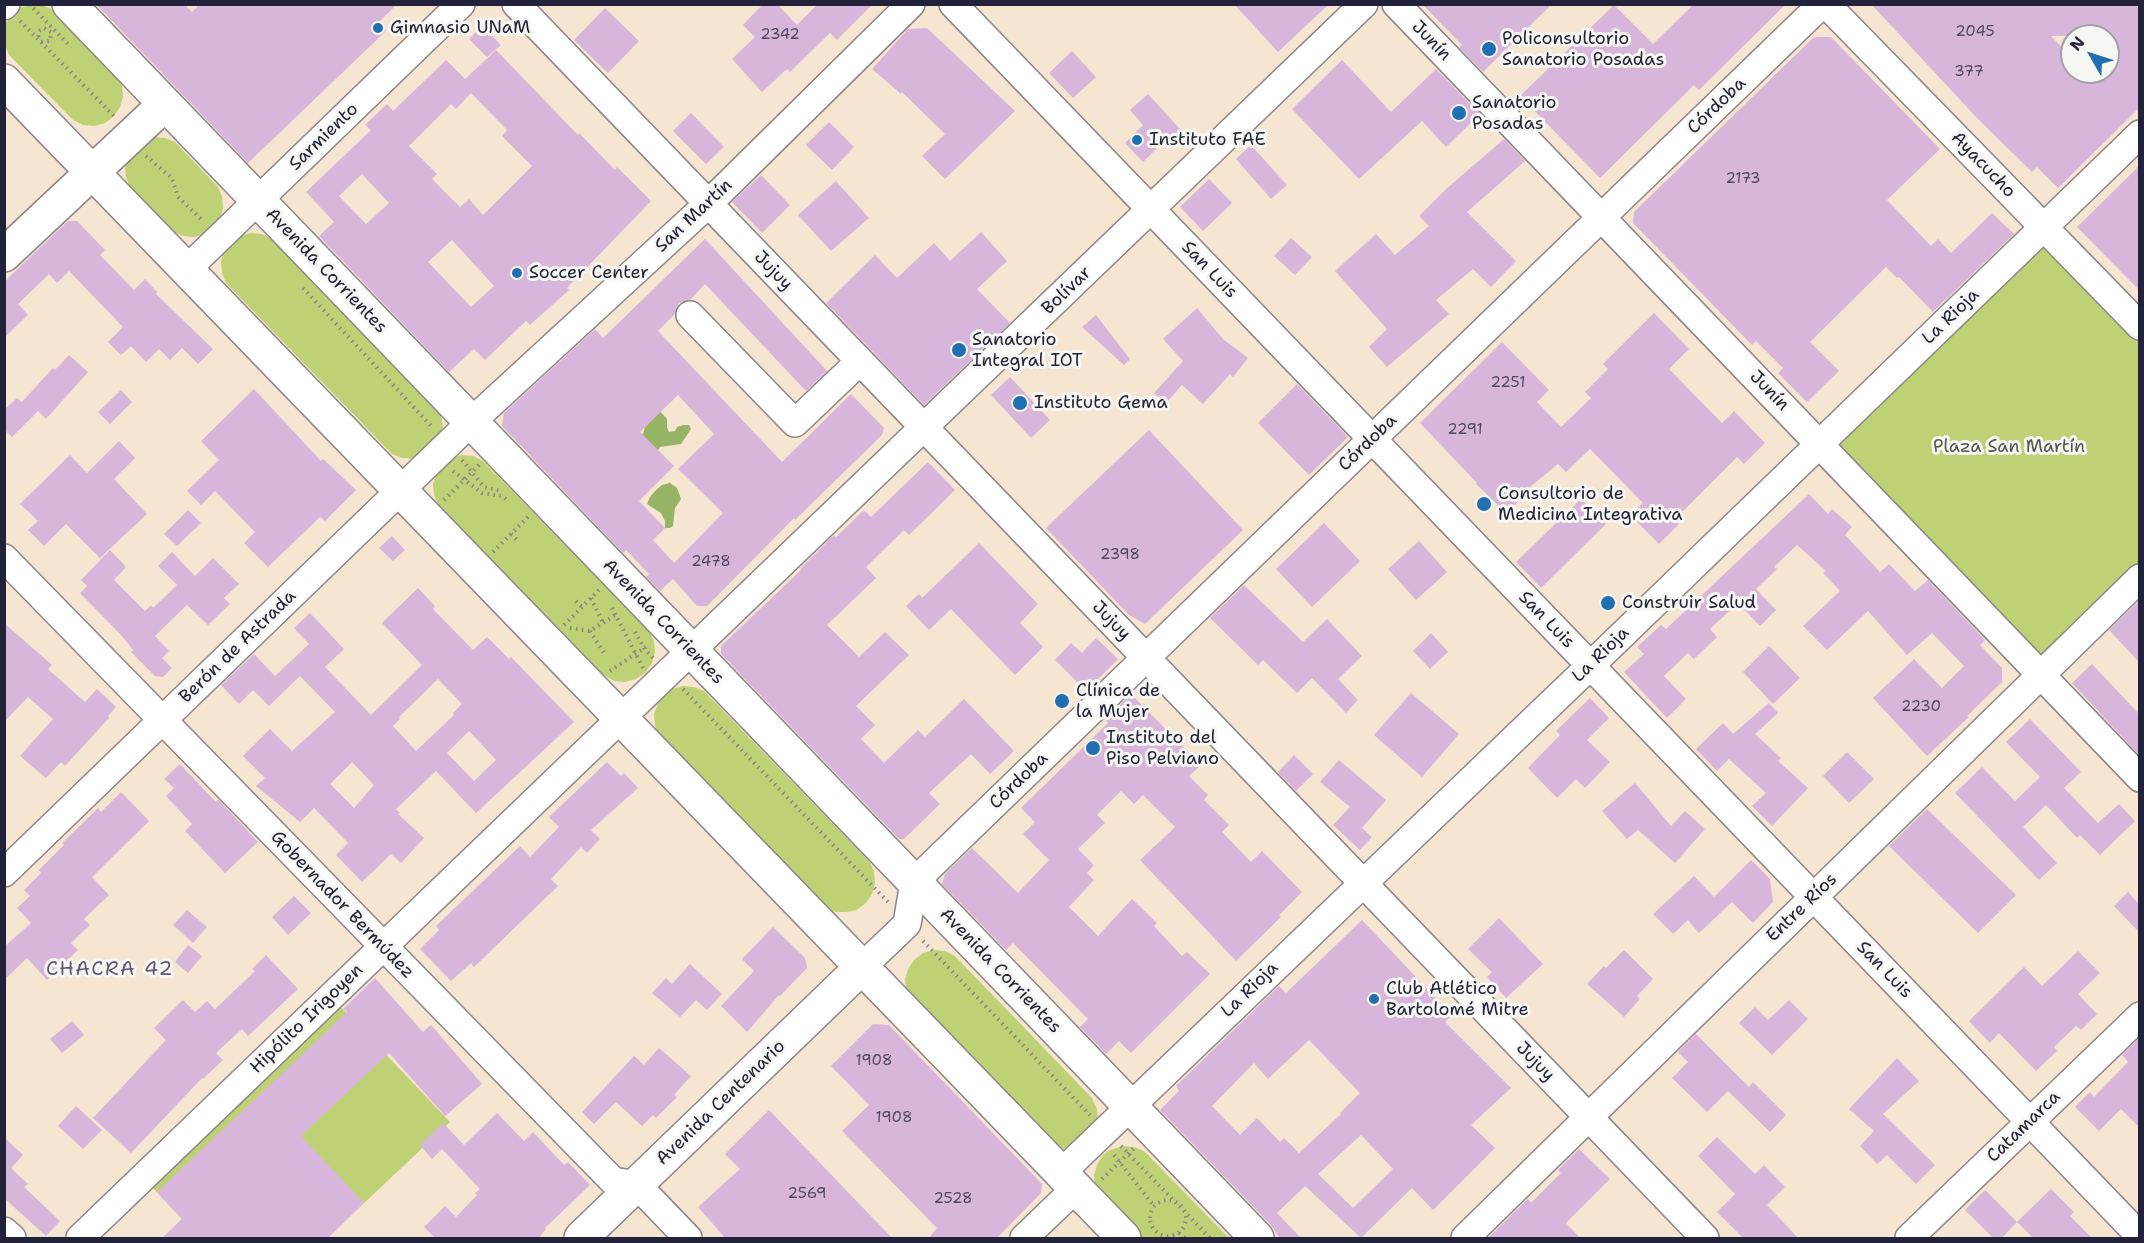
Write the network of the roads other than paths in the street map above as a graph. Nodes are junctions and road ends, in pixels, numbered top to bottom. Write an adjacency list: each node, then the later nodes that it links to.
1 (69, 4): 10 (main road, Avenida Corrientes)
2 (460, 4): 13 (street, Sarmiento)
3 (516, 4): 14 (street, Jujuy)
4 (911, 4): 14 (street, San Martín)
5 (953, 4): 15 (street, San Luis)
6 (1364, 4): 15 (street, Bolívar)
7 (1396, 4): 16 (street, Junín)
8 (1824, 4): 16 (street, Córdoba); 17 (street, Ayacucho)
9 (4, 81): 12 (main road)
10 (159, 98): 12 (main road); 13 (main road, Avenida Corrientes)
11 (2139, 134): 17 (street, La Rioja)
12 (87, 166): 18 (main road); 19 (main road); 20 (main road)
13 (258, 201): 20 (street, Sarmiento); 26 (main road, Avenida Corrientes)
14 (708, 204): 23 (street, Jujuy); 26 (street, San Martín)
15 (1151, 210): 24 (street, Bolívar); 25 (street, San Luis)
16 (1602, 218): 25 (street, Córdoba); 27 (street, Junín)
17 (2043, 227): 22 (street, Ayacucho); 27 (street, La Rioja)
18 (4, 233)
19 (4, 255)
20 (187, 269): 28 (main road)
21 (690, 315): 23 (street)
22 (2139, 326)
23 (860, 361): 24 (street, Jujuy)
24 (924, 428): 31 (street, Bolívar); 32 (street, Jujuy)
25 (1372, 440): 32 (street, Córdoba); 33 (street, San Luis)
26 (452, 441): 28 (street, Berón de Astrada); 31 (main road, Avenida Corrientes)
27 (1820, 443): 33 (street, La Rioja); 34 (street, Junín)
28 (401, 490): 35 (main road); 36 (street, Berón de Astrada)
29 (4, 558): 36 (street, Gobernador Bermúdez)
30 (2139, 578): 34 (street, Entre Ríos)
31 (681, 640): 35 (street, Hipólito Irigoyen); 39 (main road, Avenida Corrientes)
32 (1146, 658): 39 (street, Córdoba); 40 (street, Jujuy)
33 (1590, 666): 40 (street, La Rioja); 41 (street, San Luis)
34 (2040, 675): 37 (street, Junín); 41 (street, Entre Ríos)
35 (620, 718): 42 (street, Hipólito Irigoyen); 43 (main road)
36 (162, 720): 38 (street, Berón de Astrada); 42 (street, Gobernador Bermúdez)
37 (2139, 778)
38 (4, 873)
39 (914, 882): 43 (street); 45 (main road, Avenida Corrientes)
40 (1363, 883): 45 (street, La Rioja); 46 (street, Jujuy)
41 (1813, 897): 46 (street, Entre Ríos); 47 (street, San Luis)
42 (382, 947): 48 (street, Gobernador Bermúdez); 53 (street, Hipólito Irigoyen)
43 (862, 967): 48 (main road, Avenida Centenario); 49 (main road)
44 (2139, 1017): 47 (street, Catamarca)
45 (1129, 1105): 49 (street, La Rioja); 58 (main road, Avenida Corrientes)
46 (1588, 1117): 59 (street, Entre Ríos); 60 (street, Jujuy)
47 (2030, 1122): 51 (street, San Luis); 61 (street, Catamarca)
48 (637, 1185): 54 (main road, Avenida Centenario); 55 (street)
49 (1074, 1186): 56 (street, La Rioja); 57 (main road)
50 (4, 1231): 52 (street)
51 (2139, 1236)
52 (12, 1239)
53 (80, 1239)
54 (581, 1239)
55 (688, 1239)
56 (1024, 1239)
57 (1124, 1239)
58 (1257, 1239)
59 (1465, 1239)
60 (1705, 1239)
61 (1909, 1239)

